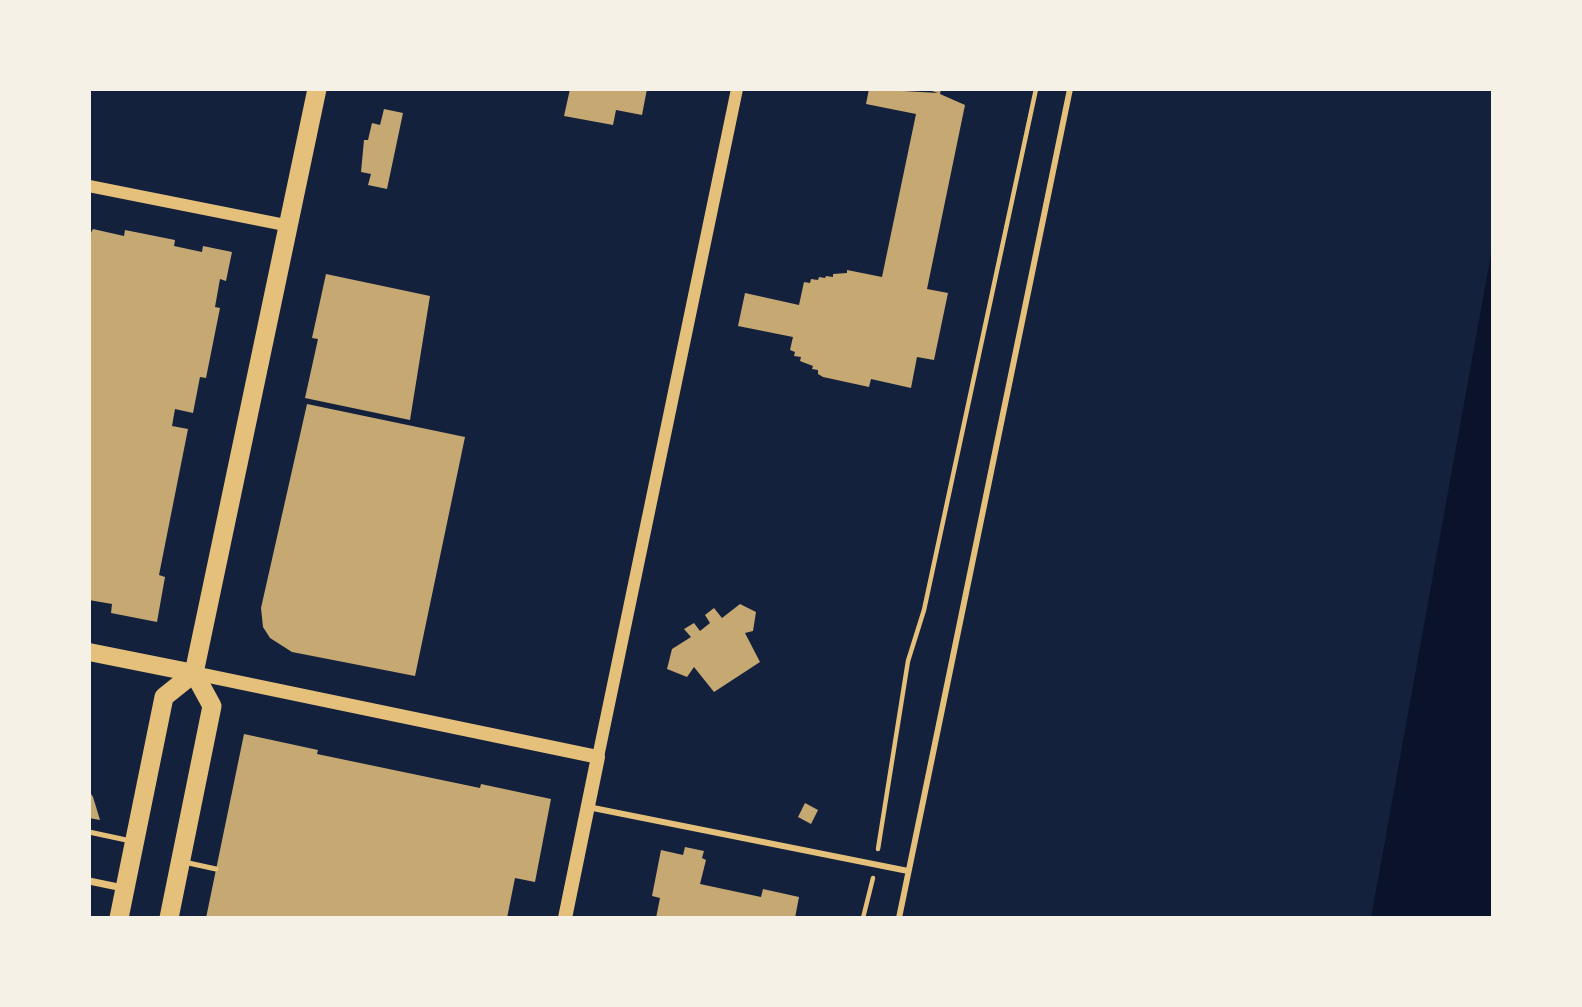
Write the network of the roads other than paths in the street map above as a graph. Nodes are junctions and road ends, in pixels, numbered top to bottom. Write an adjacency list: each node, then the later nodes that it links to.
1 (317, 89): 5 (highway)
2 (737, 89): 8 (street)
3 (1070, 89): 14 (street)
4 (89, 186): 5 (street)
5 (290, 226): 7 (highway)
6 (89, 652): 7 (main road)
7 (194, 673): 8 (main road); 11 (highway); 12 (highway)
8 (598, 757): 9 (main road)
9 (588, 807): 14 (street); 19 (main road)
10 (89, 832): 11 (lane)
11 (135, 841): 16 (highway)
12 (180, 861): 13 (lane); 18 (highway)
13 (216, 869)
14 (908, 871): 20 (street)
15 (89, 881): 16 (street)
16 (125, 888): 17 (highway)
17 (119, 918)
18 (169, 918)
19 (565, 918)
20 (899, 918)

